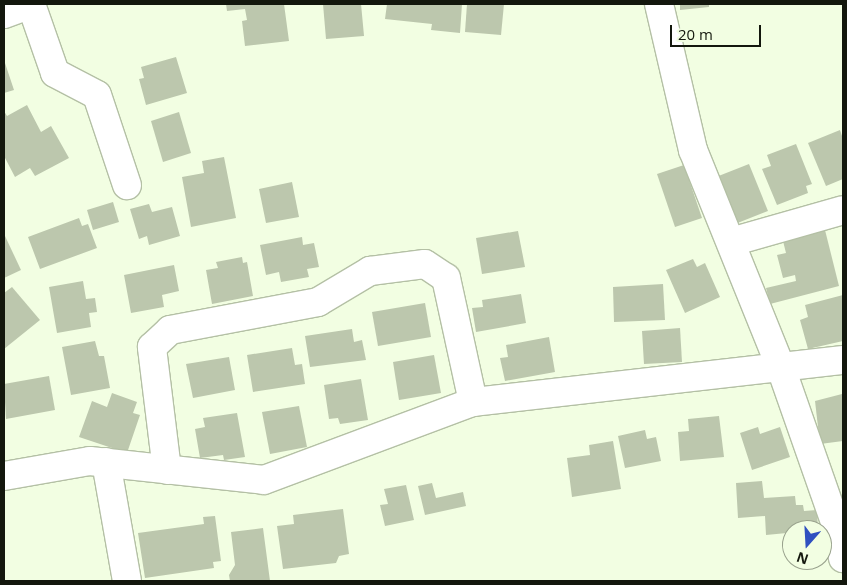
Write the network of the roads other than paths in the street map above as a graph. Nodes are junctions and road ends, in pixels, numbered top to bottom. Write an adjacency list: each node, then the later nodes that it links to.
1 (31, 4): 3 (street); 4 (street)
2 (659, 4): 6 (street)
3 (4, 14)
4 (128, 185)
5 (843, 210): 6 (street)
6 (731, 242): 8 (street)
7 (843, 360): 8 (street)
8 (781, 368): 9 (street); 13 (street)
9 (472, 402): 11 (street); 11 (street)
10 (106, 462): 11 (street); 12 (street); 14 (street)
11 (167, 470)
12 (4, 476)
13 (843, 558)
14 (127, 581)

